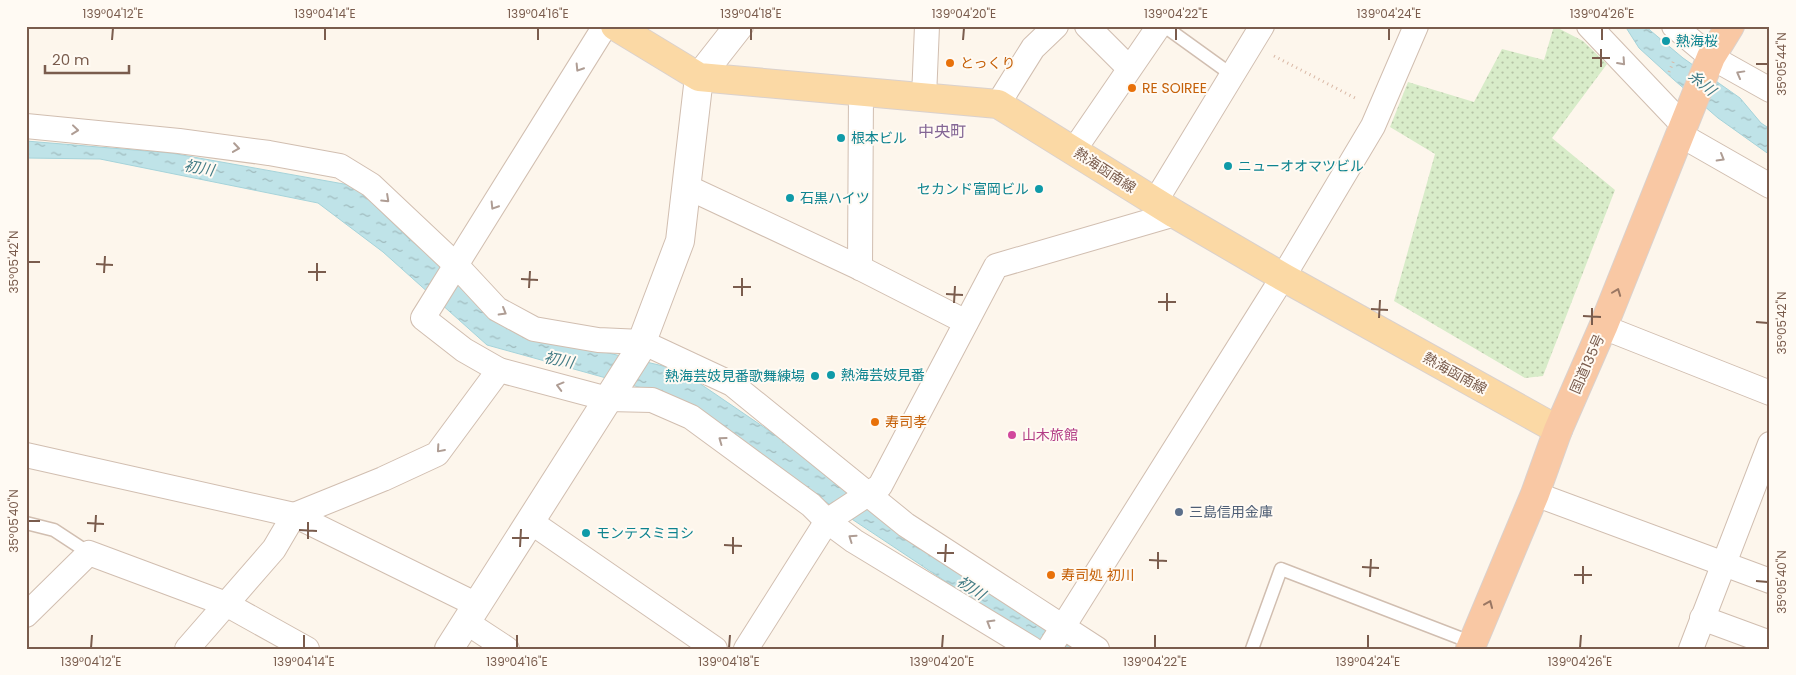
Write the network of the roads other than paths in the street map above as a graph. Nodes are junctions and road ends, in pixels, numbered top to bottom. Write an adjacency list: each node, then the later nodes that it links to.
1 (605, 26): 28 (street, one-way to 28)
2 (615, 26): 17 (main road, 熱海函南線)
3 (739, 26): 17 (street)
4 (927, 26): 20 (street)
5 (1056, 26): 21 (street)
6 (1087, 26): 15 (street)
7 (1158, 26): 15 (street)
8 (1164, 26): 16 (lane)
9 (1262, 26): 16 (street)
10 (1416, 26): 30 (street)
11 (1589, 26): 22 (street, one-way to 22)
12 (1674, 26): 14 (street)
13 (1730, 26): 14 (highway, 国道135号)
14 (1707, 65): 18 (street, one-way to 14); 22 (highway, 国道135号)
15 (1129, 68): 24 (street)
16 (1232, 75): 27 (street)
17 (699, 77): 19 (main road, 熱海函南線); 26 (street)
18 (1770, 90)
19 (861, 91): 20 (main road, 熱海函南線); 29 (street)
20 (924, 97): 21 (main road, 熱海函南線)
21 (998, 104): 24 (main road, 熱海函南線)
22 (1684, 122): 25 (street, one-way to 25); 32 (highway, 国道135号, one-way to 22)
23 (26, 126): 28 (street, one-way to 28)
24 (1074, 150): 27 (main road, 熱海函南線)
25 (1770, 186)
26 (687, 187): 29 (street); 33 (street)
27 (1165, 208): 30 (main road, 熱海函南線); 31 (street)
28 (458, 266): 33 (street, one-way to 33); 34 (street)
29 (860, 268): 31 (street)
30 (1283, 277): 37 (main road, 熱海函南線); 53 (street)
31 (966, 322): 41 (street)
32 (1604, 327): 36 (street); 37 (highway, 国道135号)
33 (640, 347): 35 (street); 41 (street)
34 (499, 370): 35 (street, one-way to 34); 42 (street, one-way to 42)
35 (611, 393): 43 (street, one-way to 35); 44 (street)
36 (1770, 393)
37 (1558, 430): 40 (highway, 国道135号)
38 (1769, 449): 47 (street)
39 (26, 455): 42 (street)
40 (1535, 494): 47 (street); 55 (highway, 国道135号, one-way to 40)
41 (869, 495): 43 (street); 53 (street)
42 (294, 515): 49 (street); 50 (street)
43 (827, 521): 61 (street); 62 (street, one-way to 43)
44 (531, 522): 50 (street); 60 (street)
45 (26, 523): 46 (lane)
46 (89, 553): 49 (street); 51 (street)
47 (1723, 564): 48 (street); 52 (street)
48 (1770, 582)
49 (226, 604): 56 (street); 57 (street)
50 (472, 613): 58 (street); 59 (street)
51 (26, 616)
52 (1702, 618): 54 (street); 66 (street)
53 (1064, 627): 63 (street); 64 (street)
54 (1770, 643)
55 (1471, 646): 65 (lane)
56 (187, 649)
57 (307, 649)
58 (449, 649)
59 (507, 649)
60 (716, 649)
61 (746, 649)
62 (1032, 649)
63 (1049, 649)
64 (1097, 649)
65 (1252, 649)
66 (1691, 649)

